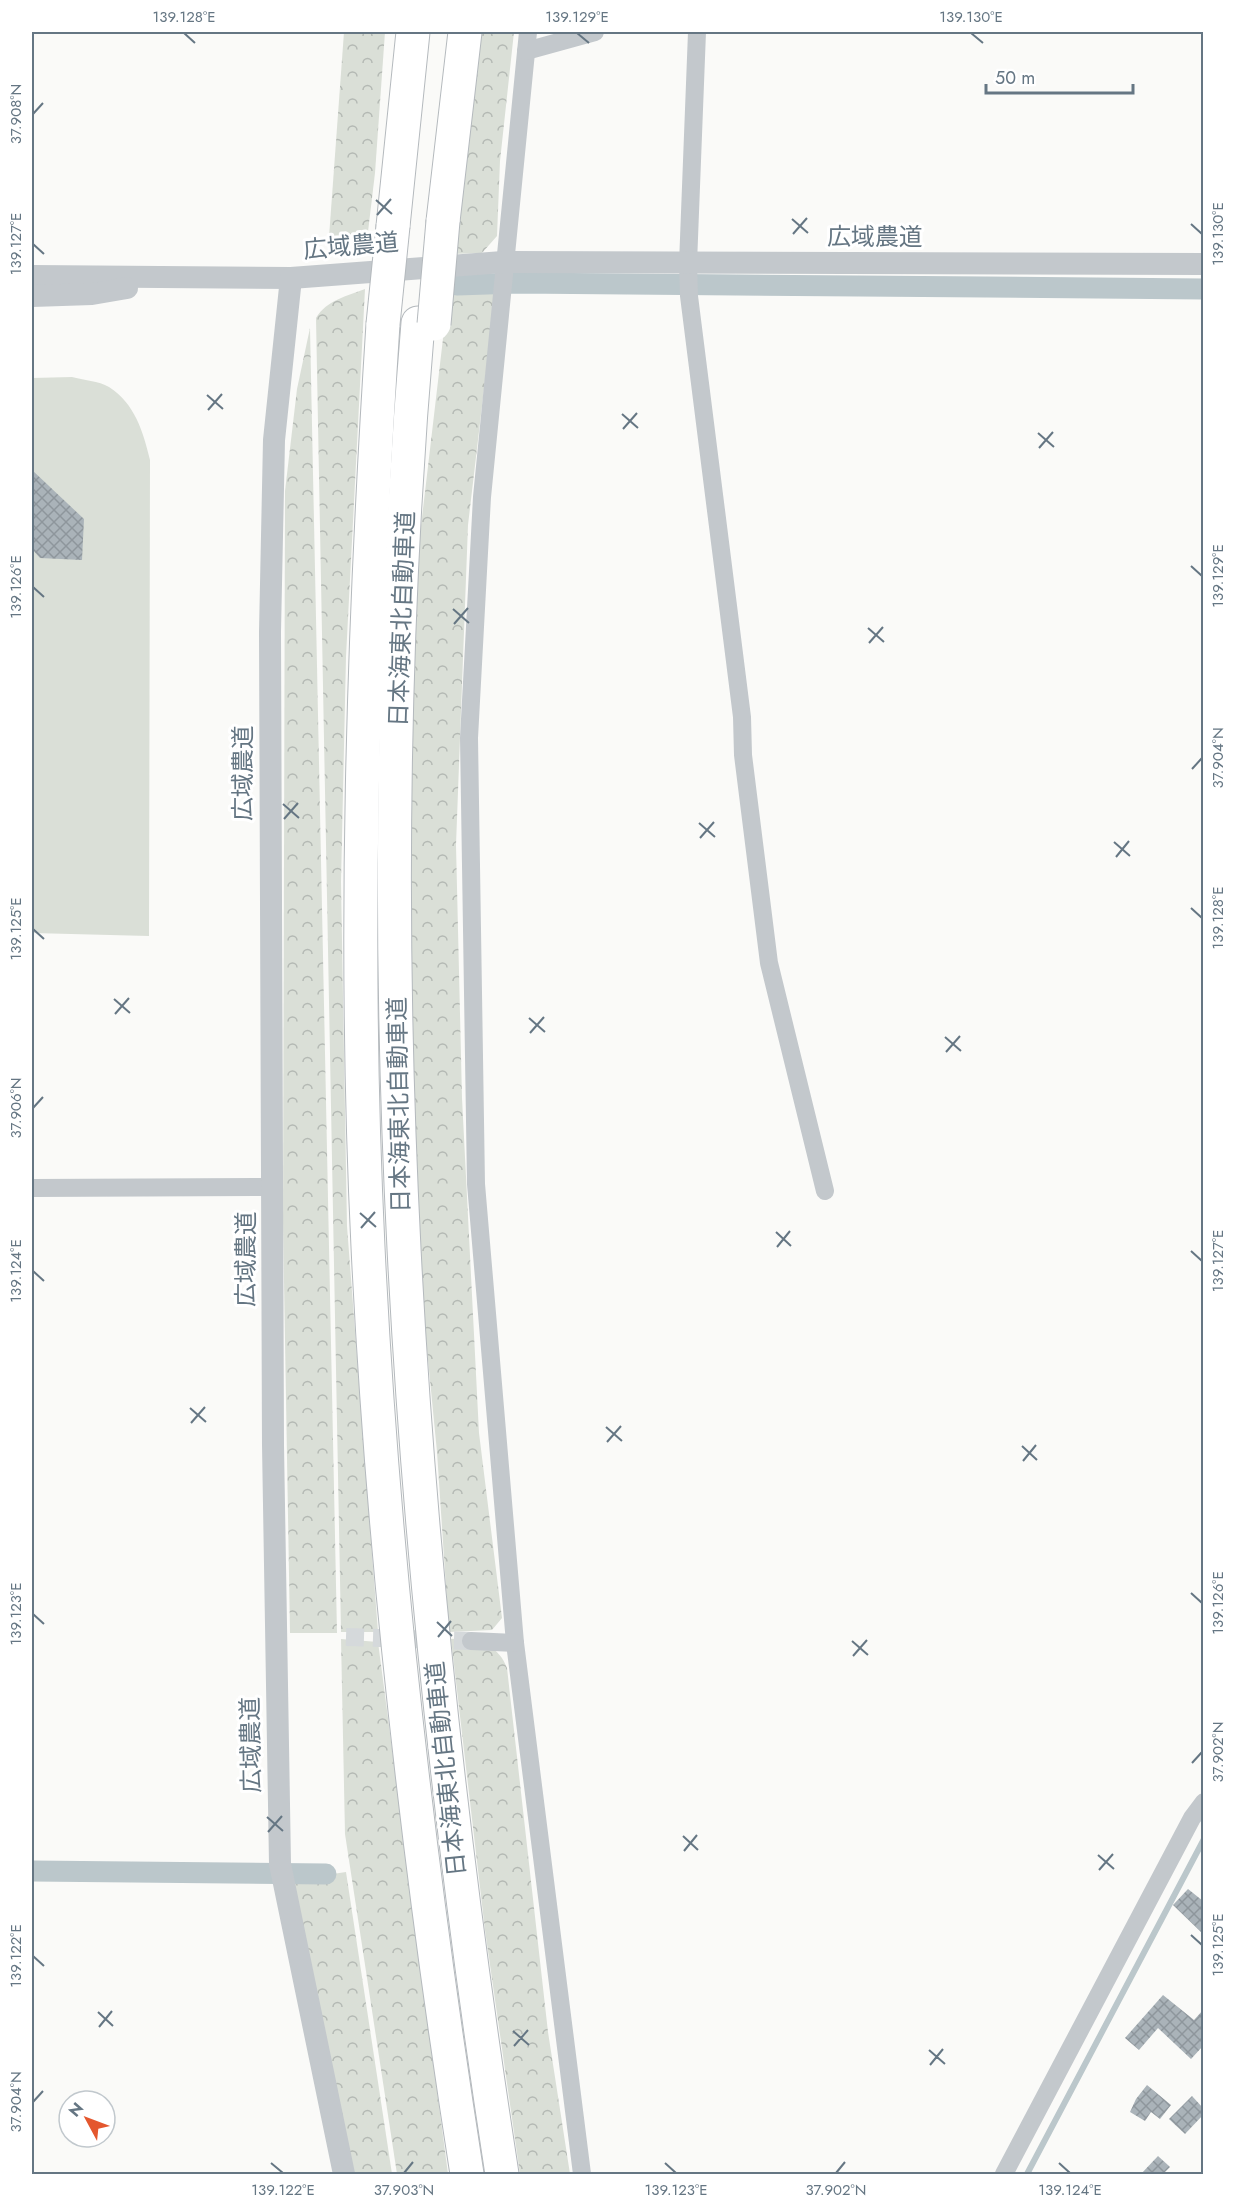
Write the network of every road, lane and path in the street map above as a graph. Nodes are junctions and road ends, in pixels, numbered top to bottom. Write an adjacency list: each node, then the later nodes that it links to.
1 (398, 32): 9 (highway)
2 (413, 32): 9 (highway, 日本海東北自動車道)
3 (447, 32): 10 (highway, 日本海東北自動車道)
4 (465, 32): 10 (highway)
5 (528, 32): 8 (street)
6 (595, 32): 8 (street)
7 (697, 32): 12 (street)
8 (526, 51): 11 (street)
9 (398, 178): 25 (highway, 日本海東北自動車道, bridge)
10 (434, 221): 26 (highway, 日本海東北自動車道)
11 (503, 262): 12 (street, 広域農道); 16 (street, 広域農道); 22 (street)
12 (687, 264): 13 (street, 広域農道); 20 (street)
13 (1203, 264)
14 (32, 276): 15 (street)
15 (178, 279): 16 (street); 17 (street)
16 (291, 279): 18 (street, 広域農道)
17 (32, 296)
18 (273, 1187): 19 (street); 24 (street, 広域農道)
19 (32, 1188)
20 (825, 1191)
21 (471, 1641): 22 (street)
22 (515, 1643): 27 (street)
23 (1203, 1802): 28 (street)
24 (344, 2175)
25 (467, 2175)
26 (502, 2175)
27 (582, 2175)
28 (1004, 2175)

